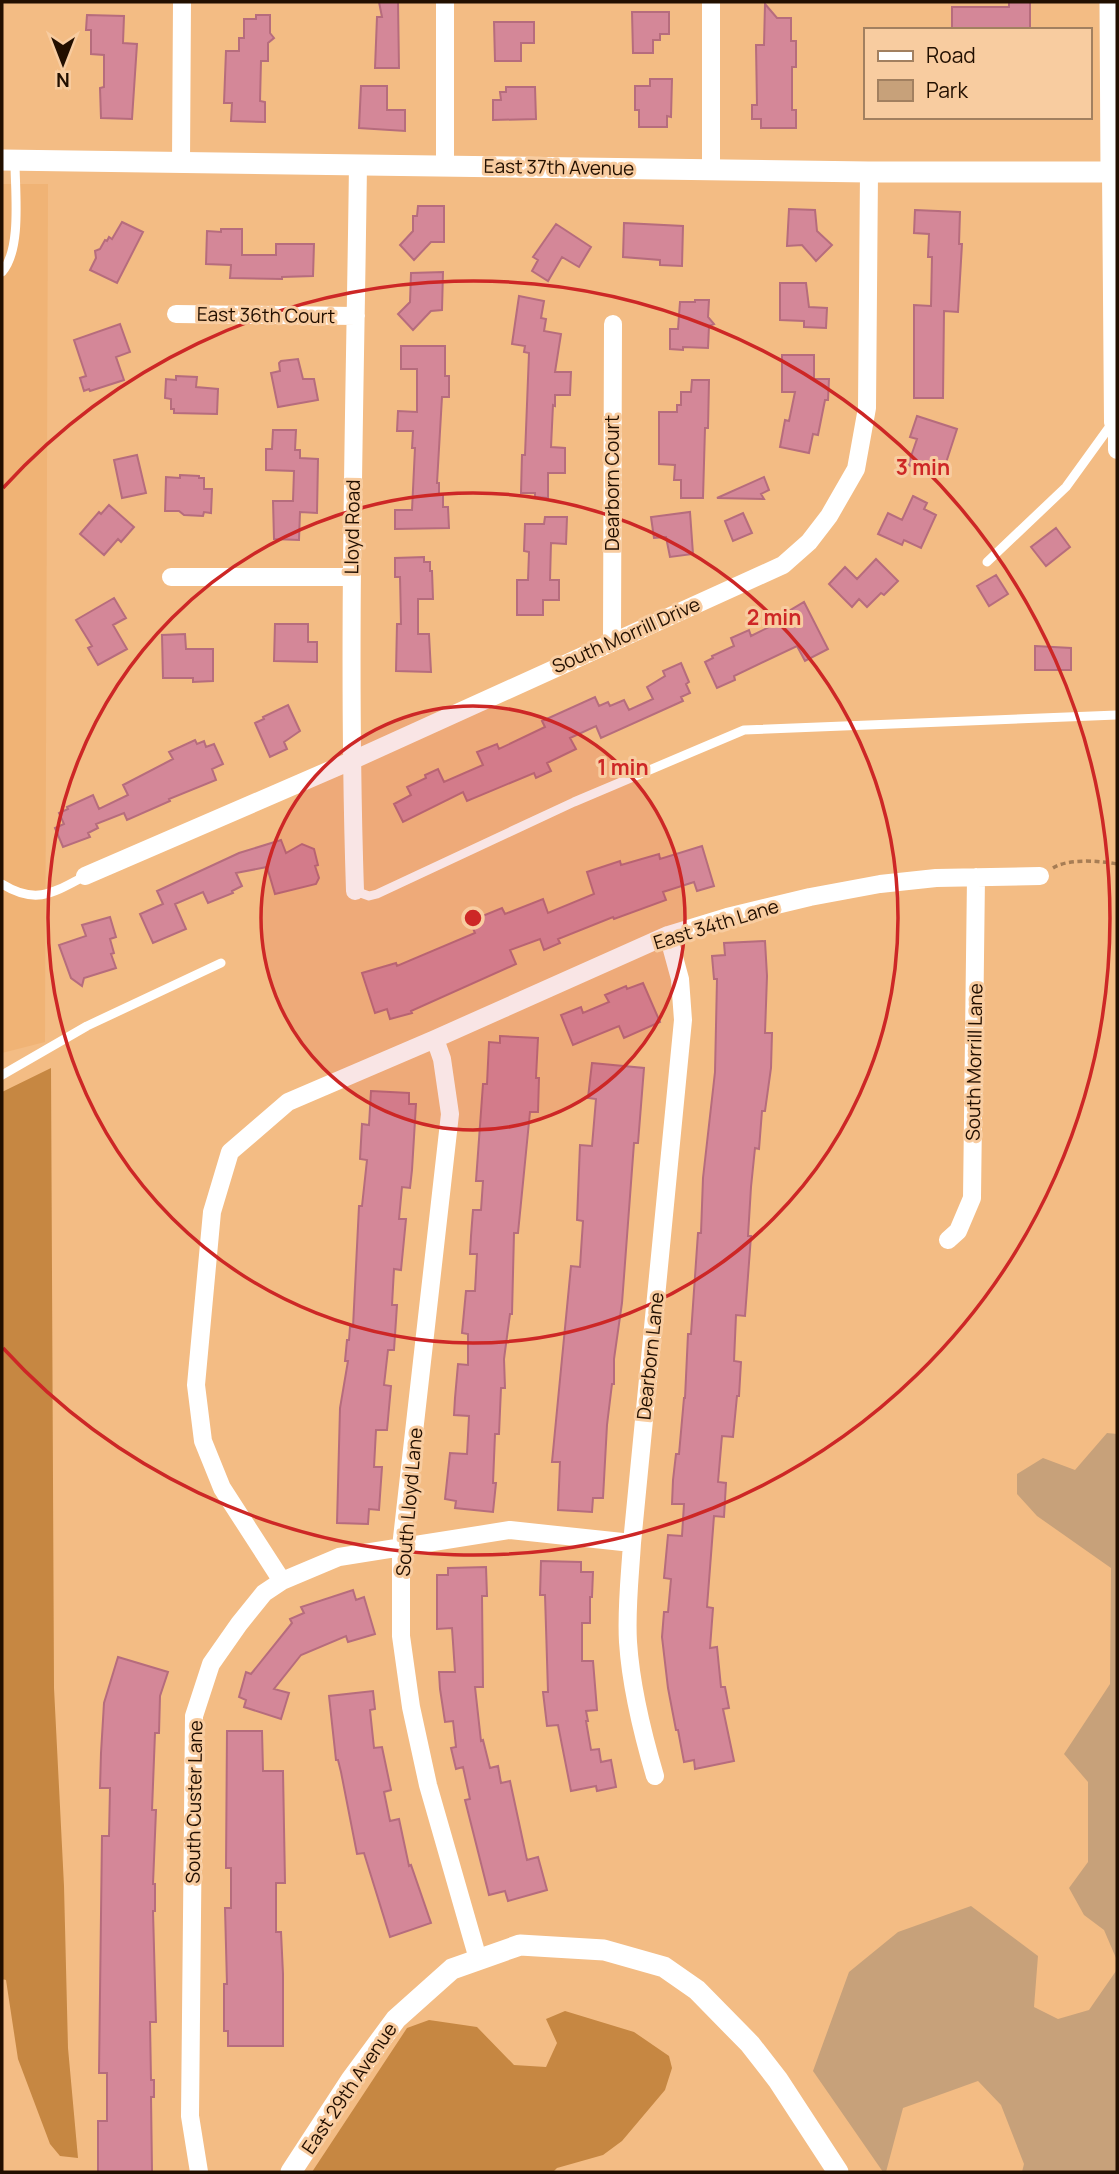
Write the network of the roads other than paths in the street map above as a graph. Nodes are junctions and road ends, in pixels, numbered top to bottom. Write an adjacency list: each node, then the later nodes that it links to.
1 (182, 2): 6 (street)
2 (445, 2): 8 (street)
3 (711, 2): 9 (street)
4 (1110, 2): 11 (street)
5 (8, 160): 6 (street, East 37th Avenue); 12 (lane)
6 (181, 162): 7 (street, East 37th Avenue)
7 (358, 164): 8 (street, East 37th Avenue); 14 (street, Lloyd Road)
8 (445, 164): 9 (street, East 37th Avenue)
9 (711, 170): 10 (street, East 37th Avenue)
10 (869, 172): 11 (street, East 37th Avenue); 21 (street, South Morrill Drive)
11 (1114, 172): 16 (street)
12 (2, 272)
13 (176, 314): 14 (street, East 36th Court)
14 (356, 316): 20 (street, Lloyd Road)
15 (613, 324): 21 (street, Dearborn Court)
16 (1116, 430): 17 (street); 18 (lane)
17 (1117, 450)
18 (987, 562)
19 (171, 577): 20 (street)
20 (351, 577): 23 (street, Lloyd Road)
21 (612, 641): 23 (street, South Morrill Drive)
22 (1117, 715): 28 (lane)
23 (351, 761): 24 (street, South Morrill Drive); 28 (street, Lloyd Road)
24 (85, 876): 27 (lane)
25 (1040, 876): 26 (street, East 34th Lane)
26 (976, 877): 29 (street, East 34th Lane); 33 (street, South Morrill Lane)
27 (2, 884)
28 (355, 891)
29 (668, 935): 31 (street, East 34th Lane); 34 (street, Dearborn Lane)
30 (221, 963): 32 (lane)
31 (435, 1039): 35 (street, South Lloyd Lane); 36 (street, East 34th Lane)
32 (2, 1075)
33 (948, 1240)
34 (632, 1544): 35 (street, South Custer Lane); 37 (street, Dearborn Lane)
35 (401, 1547): 36 (street, South Custer Lane); 38 (street, South Lloyd Lane)
36 (282, 1581): 39 (street, South Custer Lane)
37 (655, 1776)
38 (478, 1959): 40 (street, East 29th Avenue); 41 (street, East 29th Avenue)
39 (199, 2172)
40 (291, 2172)
41 (838, 2172)

